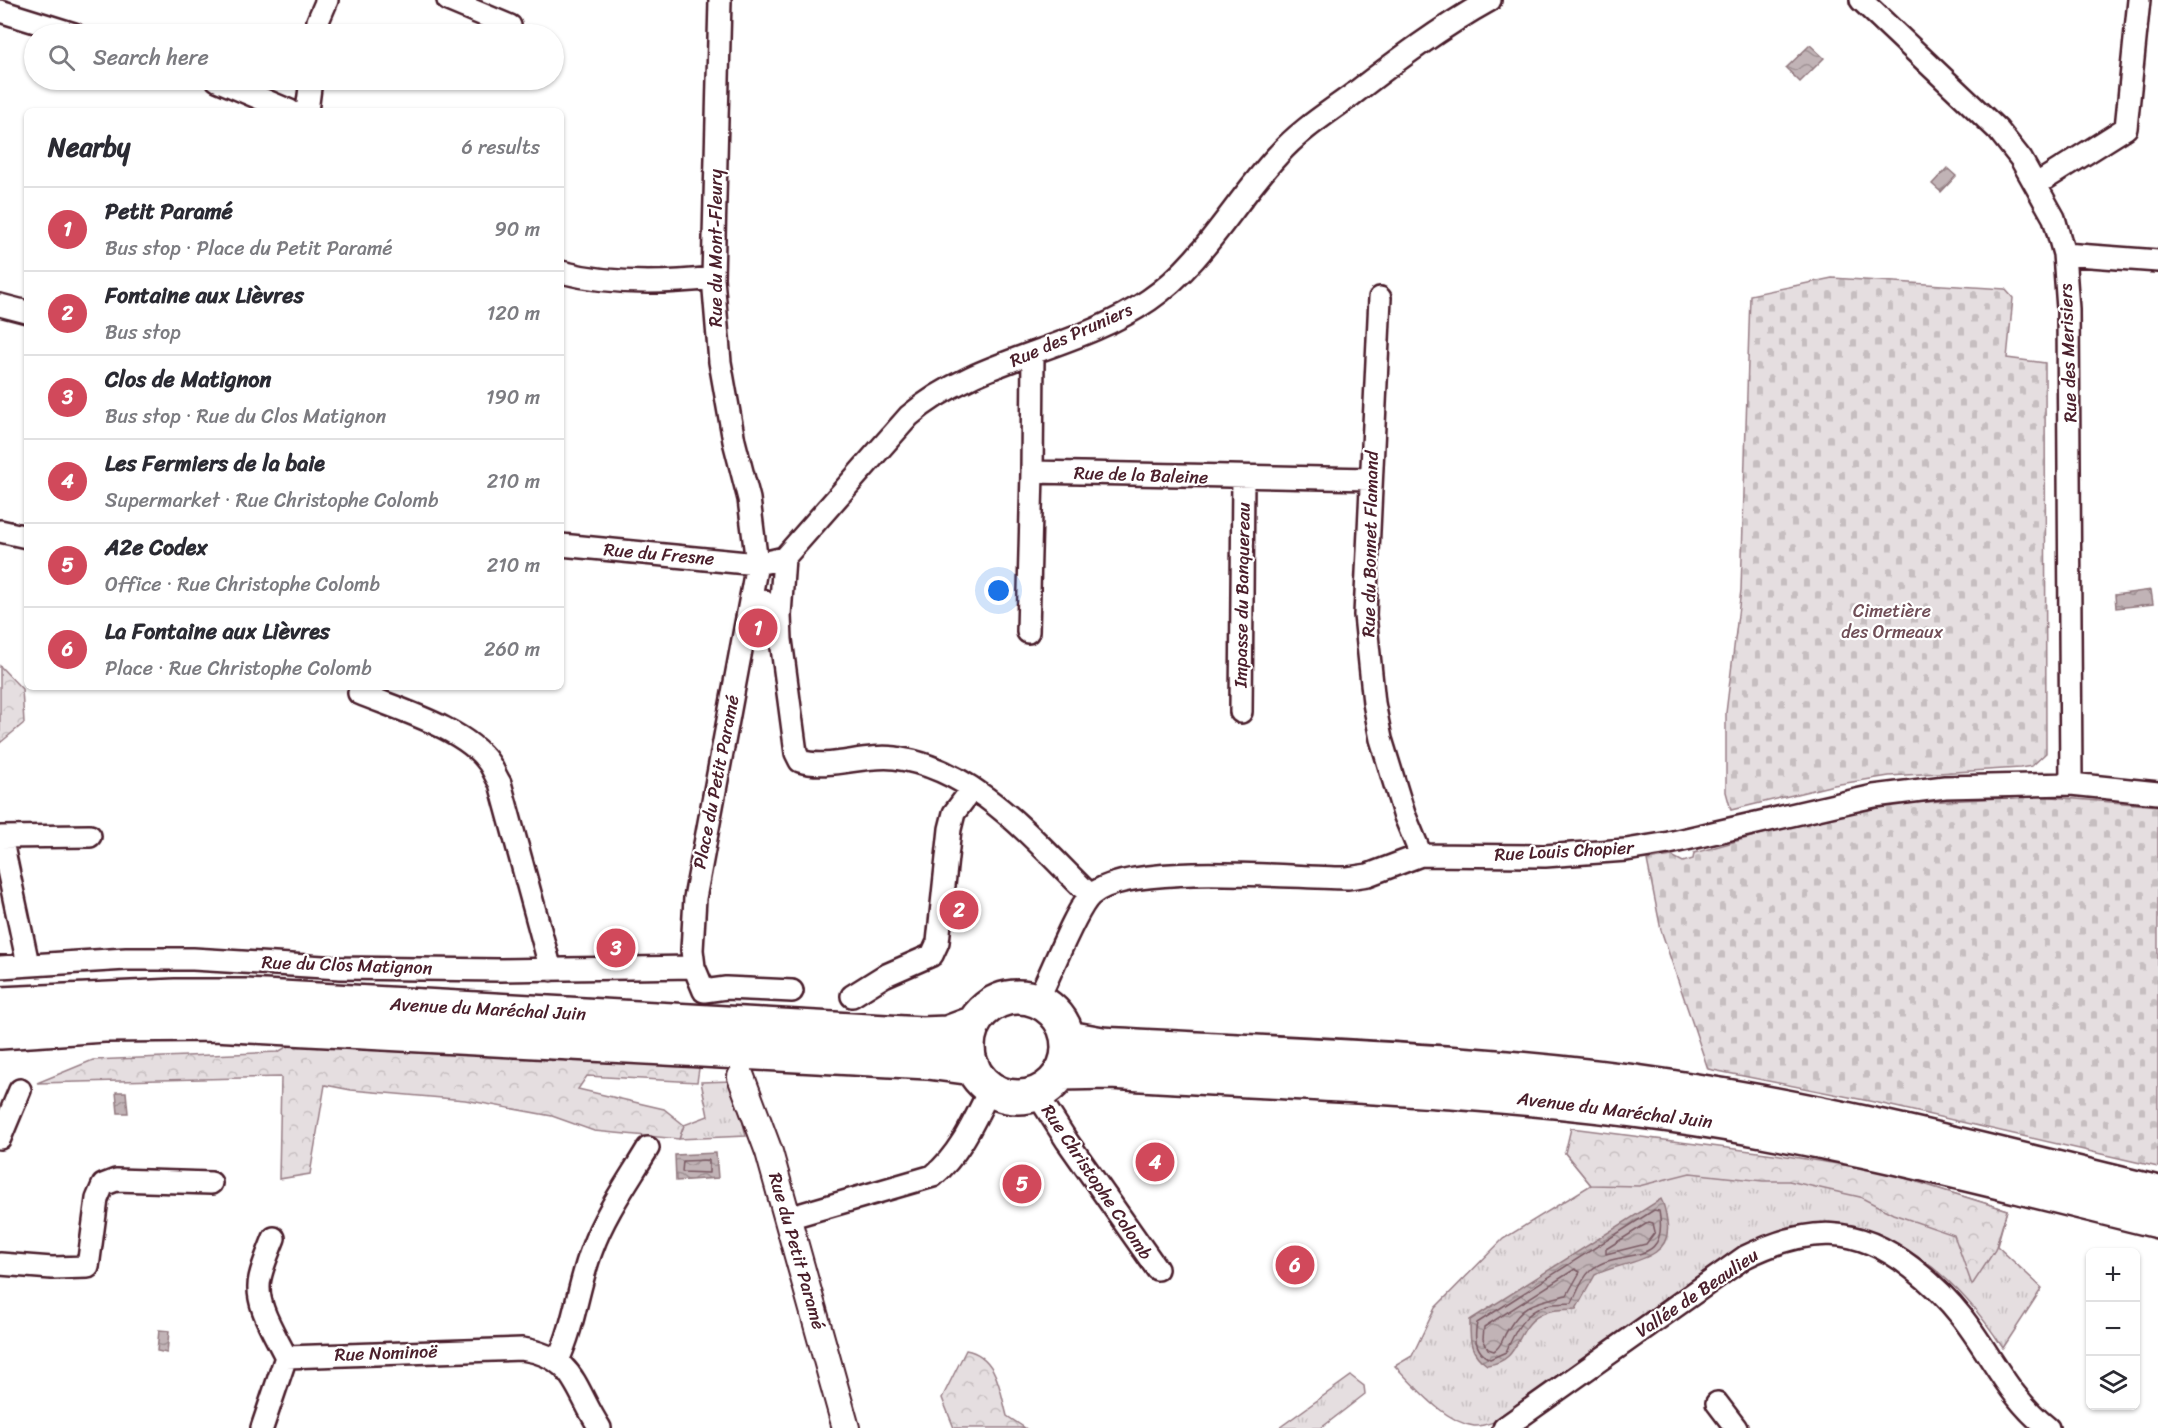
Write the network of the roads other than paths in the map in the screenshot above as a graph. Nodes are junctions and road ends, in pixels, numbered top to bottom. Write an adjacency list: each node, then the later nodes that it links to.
1 (327, 0): 9 (street)
2 (448, 0): 10 (street)
3 (720, 0): 19 (street, Rue du Mont-Fleury)
4 (1490, 0): 23 (street, Rue des Pruniers)
5 (1861, 0): 15 (street, Rue des Merisiers)
6 (2139, 0): 15 (street)
7 (0, 11): 8 (street)
8 (42, 24)
9 (318, 24)
10 (505, 24)
11 (241, 90): 13 (street)
12 (310, 90): 14 (street)
13 (283, 108)
14 (307, 108)
15 (2037, 184): 16 (street, Rue des Merisiers)
16 (2064, 254): 17 (street); 37 (street, Rue des Merisiers)
17 (2158, 261)
18 (564, 273): 19 (street)
19 (713, 278): 31 (street, Rue du Mont-Fleury)
20 (1380, 298): 26 (street, Rue du Bonnet Flamand)
21 (0, 305): 22 (street)
22 (24, 311)
23 (1033, 352): 24 (street); 30 (street, Rue des Pruniers)
24 (1032, 472): 25 (street, Rue de la Baleine); 34 (street)
25 (1243, 477): 26 (street, Rue de la Baleine); 36 (street, Impasse du Banquereau)
26 (1371, 479): 41 (street, Rue du Bonnet Flamand)
27 (0, 531): 28 (street)
28 (24, 536)
29 (564, 545): 31 (street, Rue du Fresne)
30 (784, 558): 31 (street); 33 (street)
31 (758, 564): 32 (street, Place du Petit Paramé)
32 (752, 599): 33 (street); 45 (street, Place du Petit Paramé)
33 (780, 615): 38 (street)
34 (1028, 632)
35 (359, 693): 46 (street)
36 (1241, 712)
37 (2071, 784): 39 (street, Rue Louis Chopier); 41 (street, Rue Louis Chopier)
38 (972, 789): 42 (street); 48 (street)
39 (2158, 793)
40 (90, 836): 43 (street)
41 (1421, 855): 42 (street, Rue Louis Chopier)
42 (1090, 895): 49 (street)
43 (28, 964): 44 (street, Rue du Clos Matignon); 46 (street, Rue du Clos Matignon)
44 (0, 967)
45 (694, 967): 46 (street, Rue du Clos Matignon); 47 (street)
46 (551, 970)
47 (792, 992)
48 (852, 996)
49 (1037, 1000): 51 (main road); 53 (main road)
50 (0, 1004): 51 (main road, Avenue du Maréchal Juin)
51 (974, 1023): 56 (main road)
52 (0, 1032): 56 (main road, Avenue du Maréchal Juin)
53 (1068, 1038): 54 (main road); 62 (main road, Avenue du Maréchal Juin)
54 (1062, 1073): 58 (main road); 64 (main road, Avenue du Maréchal Juin)
55 (741, 1077): 63 (street, Rue du Petit Paramé)
56 (982, 1078): 58 (main road); 63 (street)
57 (20, 1090): 59 (street)
58 (1037, 1094): 67 (street, Rue Christophe Colomb)
59 (0, 1138)
60 (648, 1148): 69 (street)
61 (211, 1183): 66 (street)
62 (2158, 1193)
63 (788, 1218): 73 (street, Rue du Petit Paramé)
64 (2158, 1221)
65 (274, 1238): 68 (street)
66 (0, 1264)
67 (1157, 1269)
68 (286, 1357): 69 (street, Rue Nominoë); 71 (street)
69 (558, 1359): 72 (street)
70 (1717, 1403): 75 (street)
71 (262, 1428)
72 (600, 1428)
73 (846, 1428)
74 (1504, 1428): 76 (street, Vallée de Beaulieu)
75 (1736, 1428)
76 (2048, 1428)

